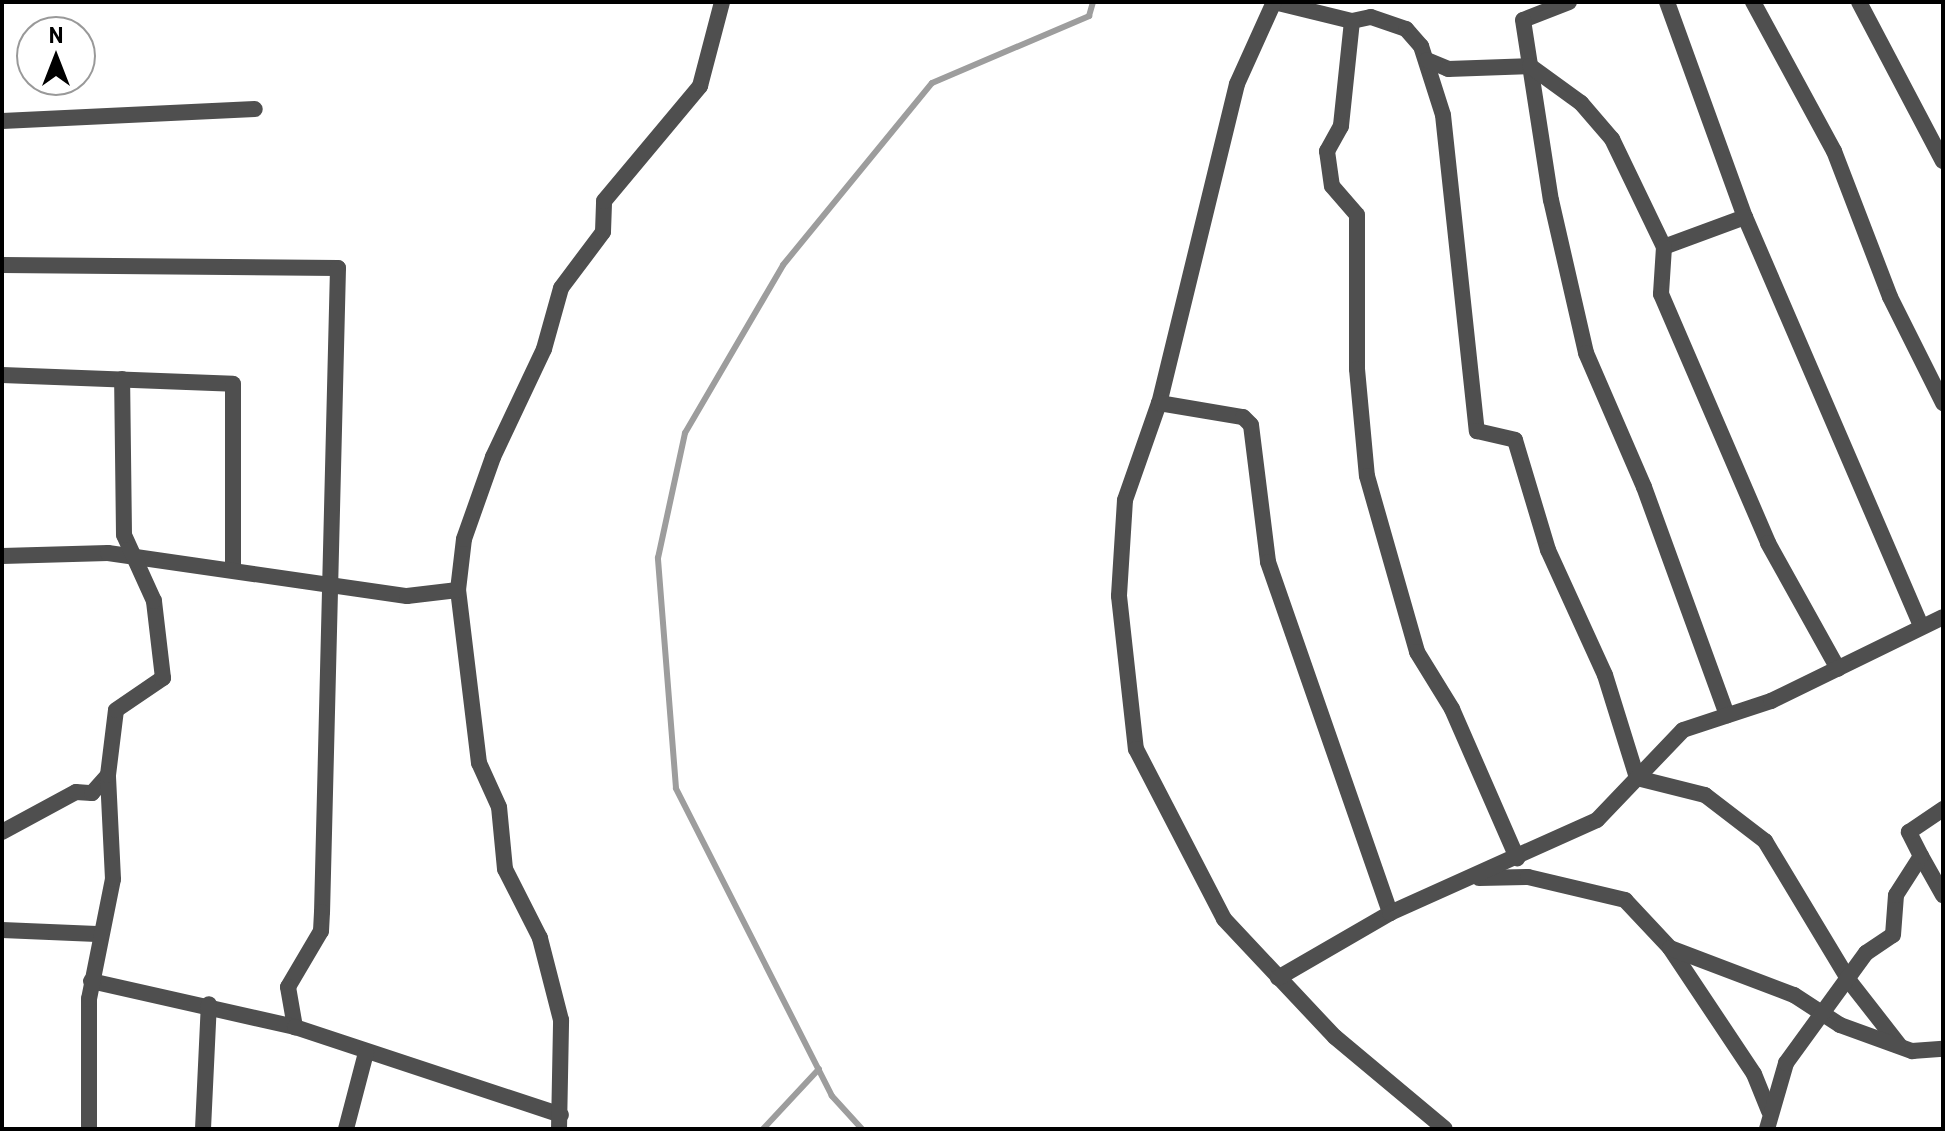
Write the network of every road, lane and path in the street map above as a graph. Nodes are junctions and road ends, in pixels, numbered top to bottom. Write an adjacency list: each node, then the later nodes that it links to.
1 (722, 2): 24 (street)
2 (1274, 2): 7 (street); 18 (street)
3 (1569, 2): 9 (street)
4 (1667, 2): 13 (street)
5 (1753, 2): 19 (street)
6 (1859, 2): 12 (street)
7 (1352, 21): 8 (street); 34 (street)
8 (1427, 60): 9 (street); 30 (street)
9 (1530, 66): 14 (street); 28 (street)
10 (255, 109): 11 (street)
11 (2, 121)
12 (1943, 161)
13 (1745, 217): 14 (street); 26 (street)
14 (1664, 247): 27 (street)
15 (2, 265): 23 (street)
16 (2, 375): 17 (street)
17 (122, 379): 21 (street); 22 (street)
18 (1159, 403): 37 (street); 41 (street)
19 (1943, 403)
20 (2, 556): 21 (street)
21 (133, 557): 22 (street); 29 (street)
22 (233, 570): 23 (street)
23 (326, 582): 24 (street); 46 (street)
24 (458, 590): 51 (street)
25 (1943, 617): 26 (street)
26 (1921, 625): 27 (street)
27 (1838, 669): 28 (street)
28 (1727, 715): 30 (street)
29 (108, 775): 32 (street); 39 (street)
30 (1637, 778): 34 (street); 43 (street)
31 (1943, 809): 33 (street)
32 (2, 832)
33 (1921, 856): 36 (street); 43 (street)
34 (1517, 858): 35 (street)
35 (1471, 878): 37 (street); 40 (street)
36 (1943, 895)
37 (1390, 913): 41 (street)
38 (2, 930): 39 (street)
39 (97, 934): 42 (street)
40 (1670, 948): 45 (street); 50 (street)
41 (1278, 978): 55 (street)
42 (91, 981): 44 (street); 52 (street)
43 (1850, 982): 45 (street); 47 (street)
44 (209, 1004): 46 (street); 53 (street)
45 (1824, 1013): 47 (street); 50 (street)
46 (295, 1027): 49 (street)
47 (1900, 1046): 48 (street)
48 (1943, 1049)
49 (366, 1053): 51 (street); 54 (street)
50 (1769, 1111): 56 (street)
51 (560, 1122)
52 (89, 1129)
53 (203, 1129)
54 (346, 1129)
55 (1445, 1129)
56 (1767, 1129)

